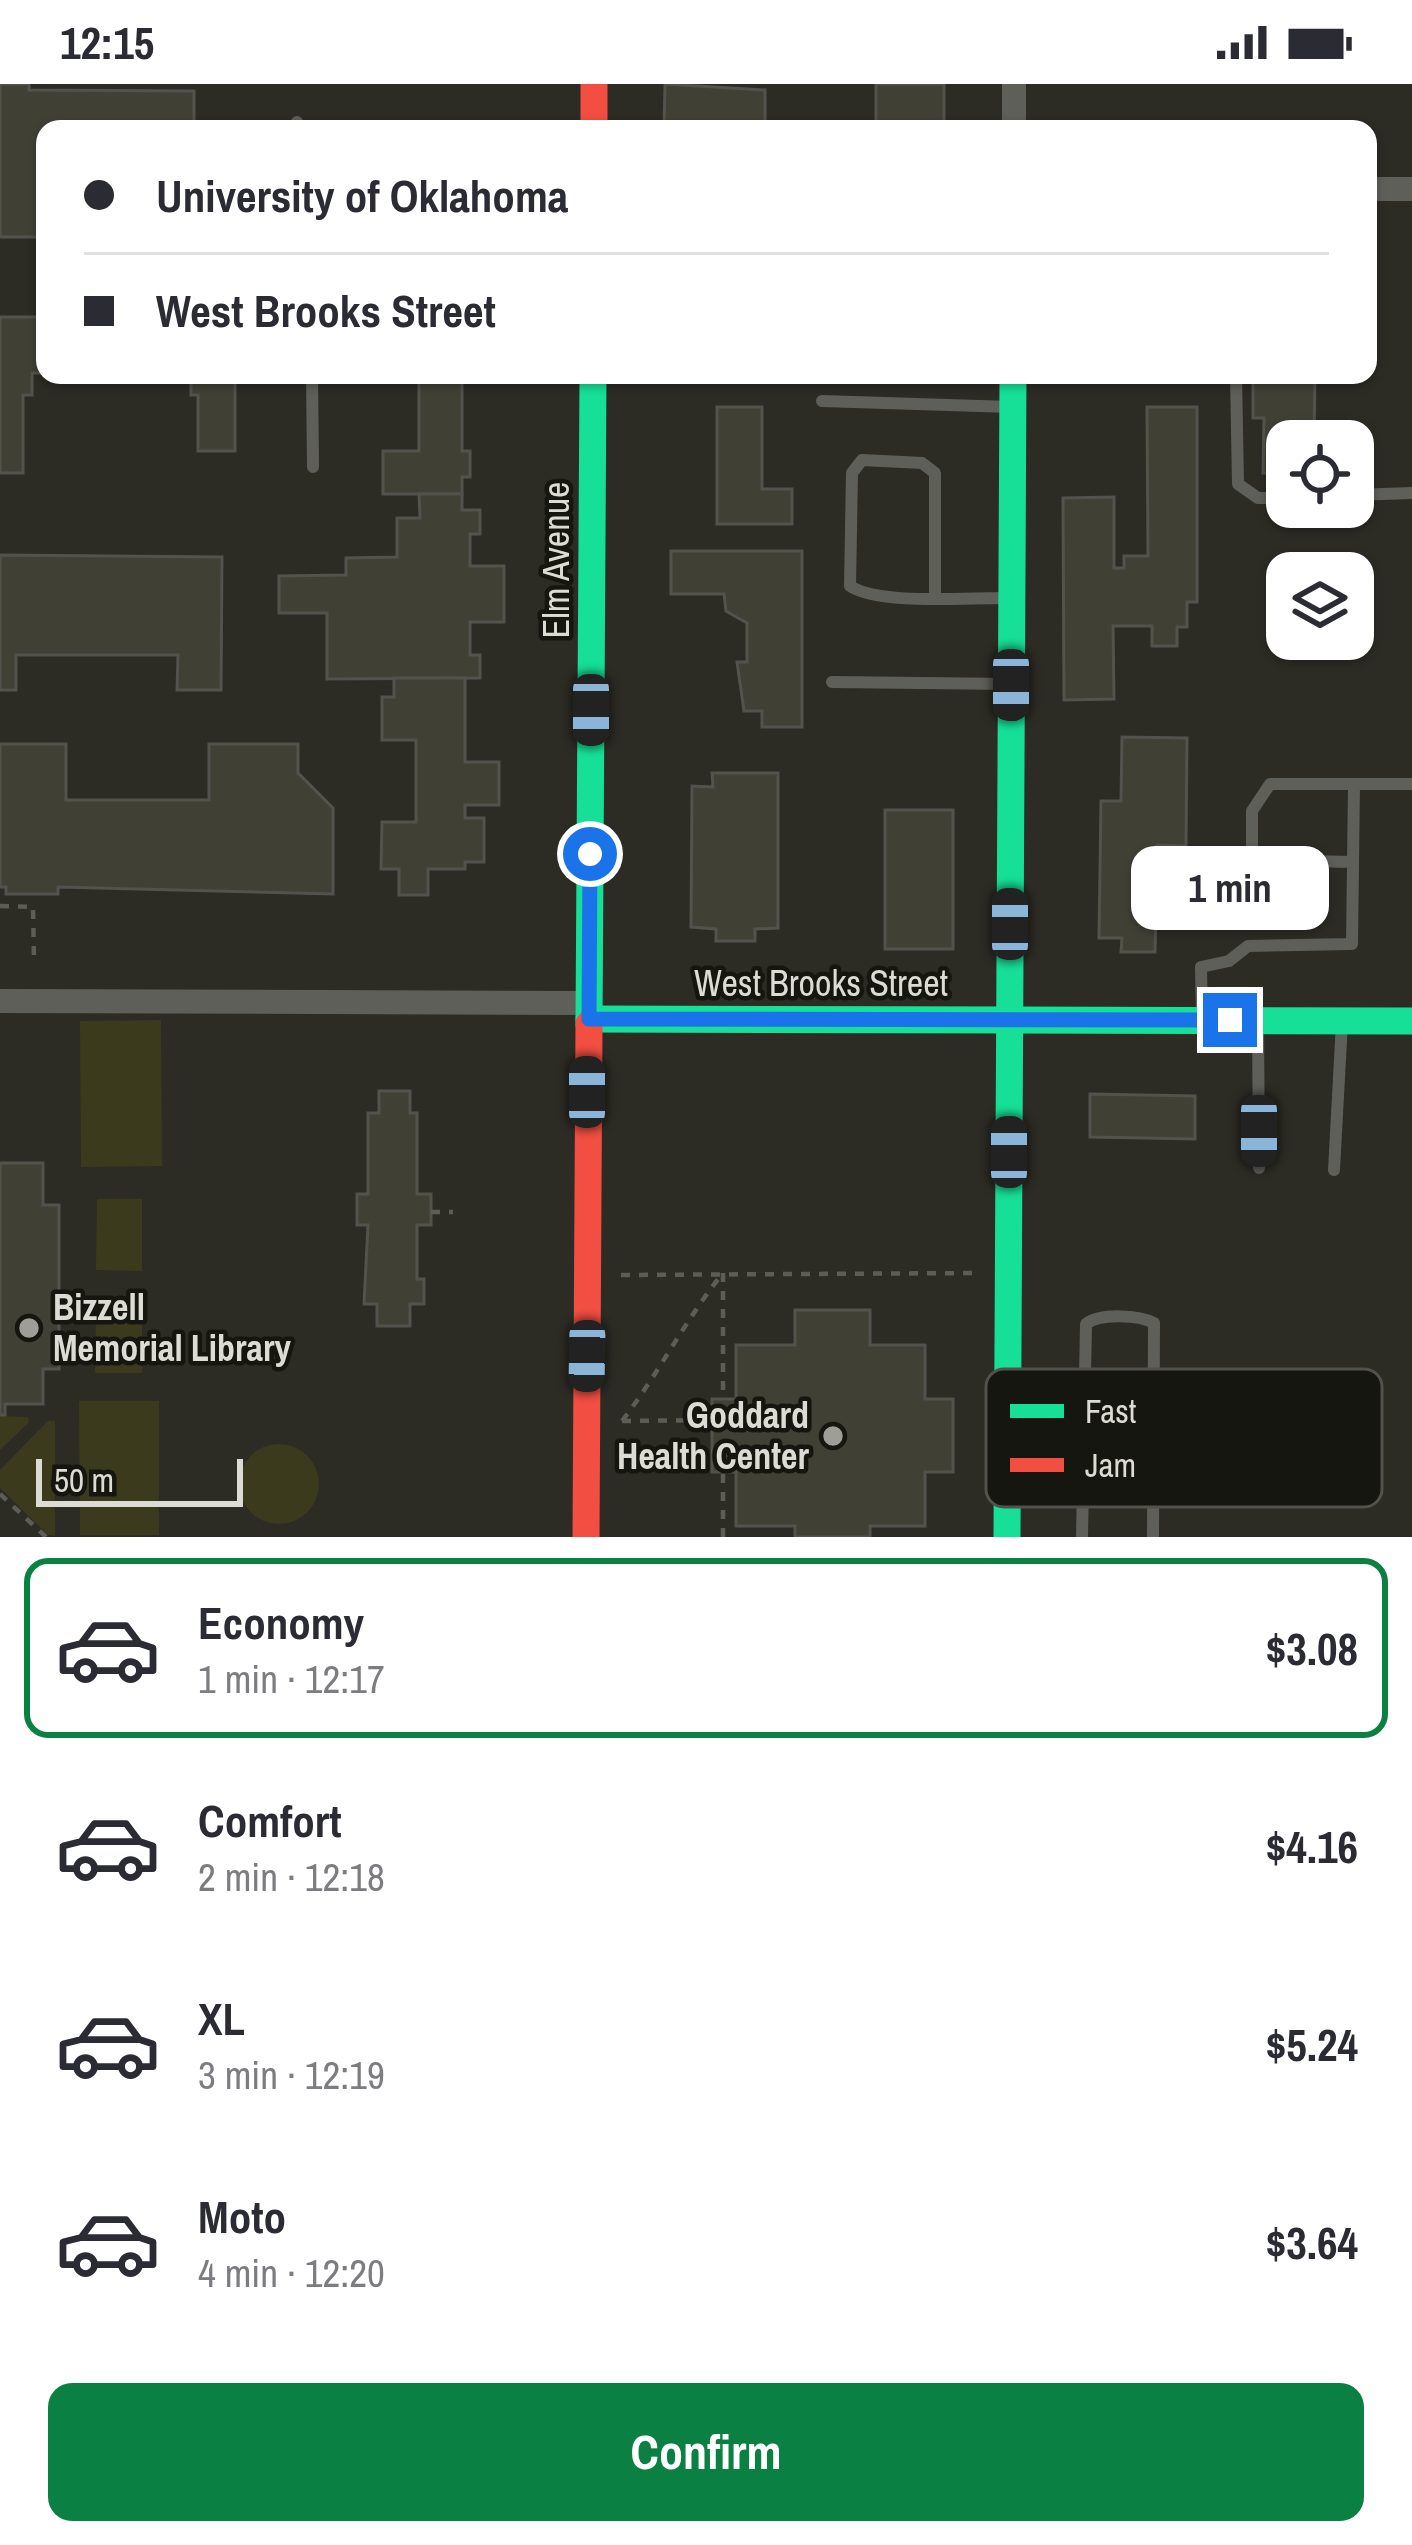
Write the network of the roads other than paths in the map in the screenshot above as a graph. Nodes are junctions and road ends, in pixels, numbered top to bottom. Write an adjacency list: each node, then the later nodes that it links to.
1 (594, 84): 3 (street)
2 (1015, 84): 4 (street)
3 (594, 120)
4 (1014, 120)
5 (1377, 189): 6 (street)
6 (1412, 189)
7 (312, 384): 13 (lane)
8 (592, 384): 25 (street, Elm Avenue)
9 (1013, 384): 12 (street)
10 (1236, 384): 16 (lane)
11 (822, 400): 12 (lane)
12 (1012, 407): 18 (street)
13 (313, 467)
14 (1412, 493): 15 (lane)
15 (1374, 495)
16 (1266, 497)
17 (935, 596): 17 (lane); 18 (lane)
18 (1011, 598): 20 (street)
19 (832, 682): 20 (lane)
20 (1011, 685): 26 (street)
21 (1354, 784): 22 (lane); 23 (lane); 23 (lane)
22 (1412, 784)
23 (1353, 862): 27 (lane)
24 (0, 1001): 25 (street, West Brooks Street)
25 (589, 1011): 26 (street, West Brooks Street); 39 (street, Elm Avenue)
26 (1009, 1019): 27 (street, West Brooks Street); 33 (street)
27 (1202, 1020): 28 (street, West Brooks Street)
28 (1258, 1020): 29 (street, West Brooks Street); 31 (lane)
29 (1342, 1021): 30 (street, West Brooks Street); 32 (lane)
30 (1412, 1021)
31 (1259, 1168)
32 (1334, 1170)
33 (1008, 1369)
34 (1085, 1369): 35 (lane)
35 (1154, 1369)
36 (1007, 1507): 40 (street)
37 (1083, 1507): 41 (lane)
38 (1153, 1507): 42 (lane)
39 (586, 1537)
40 (1007, 1537)
41 (1082, 1537)
42 (1153, 1537)

